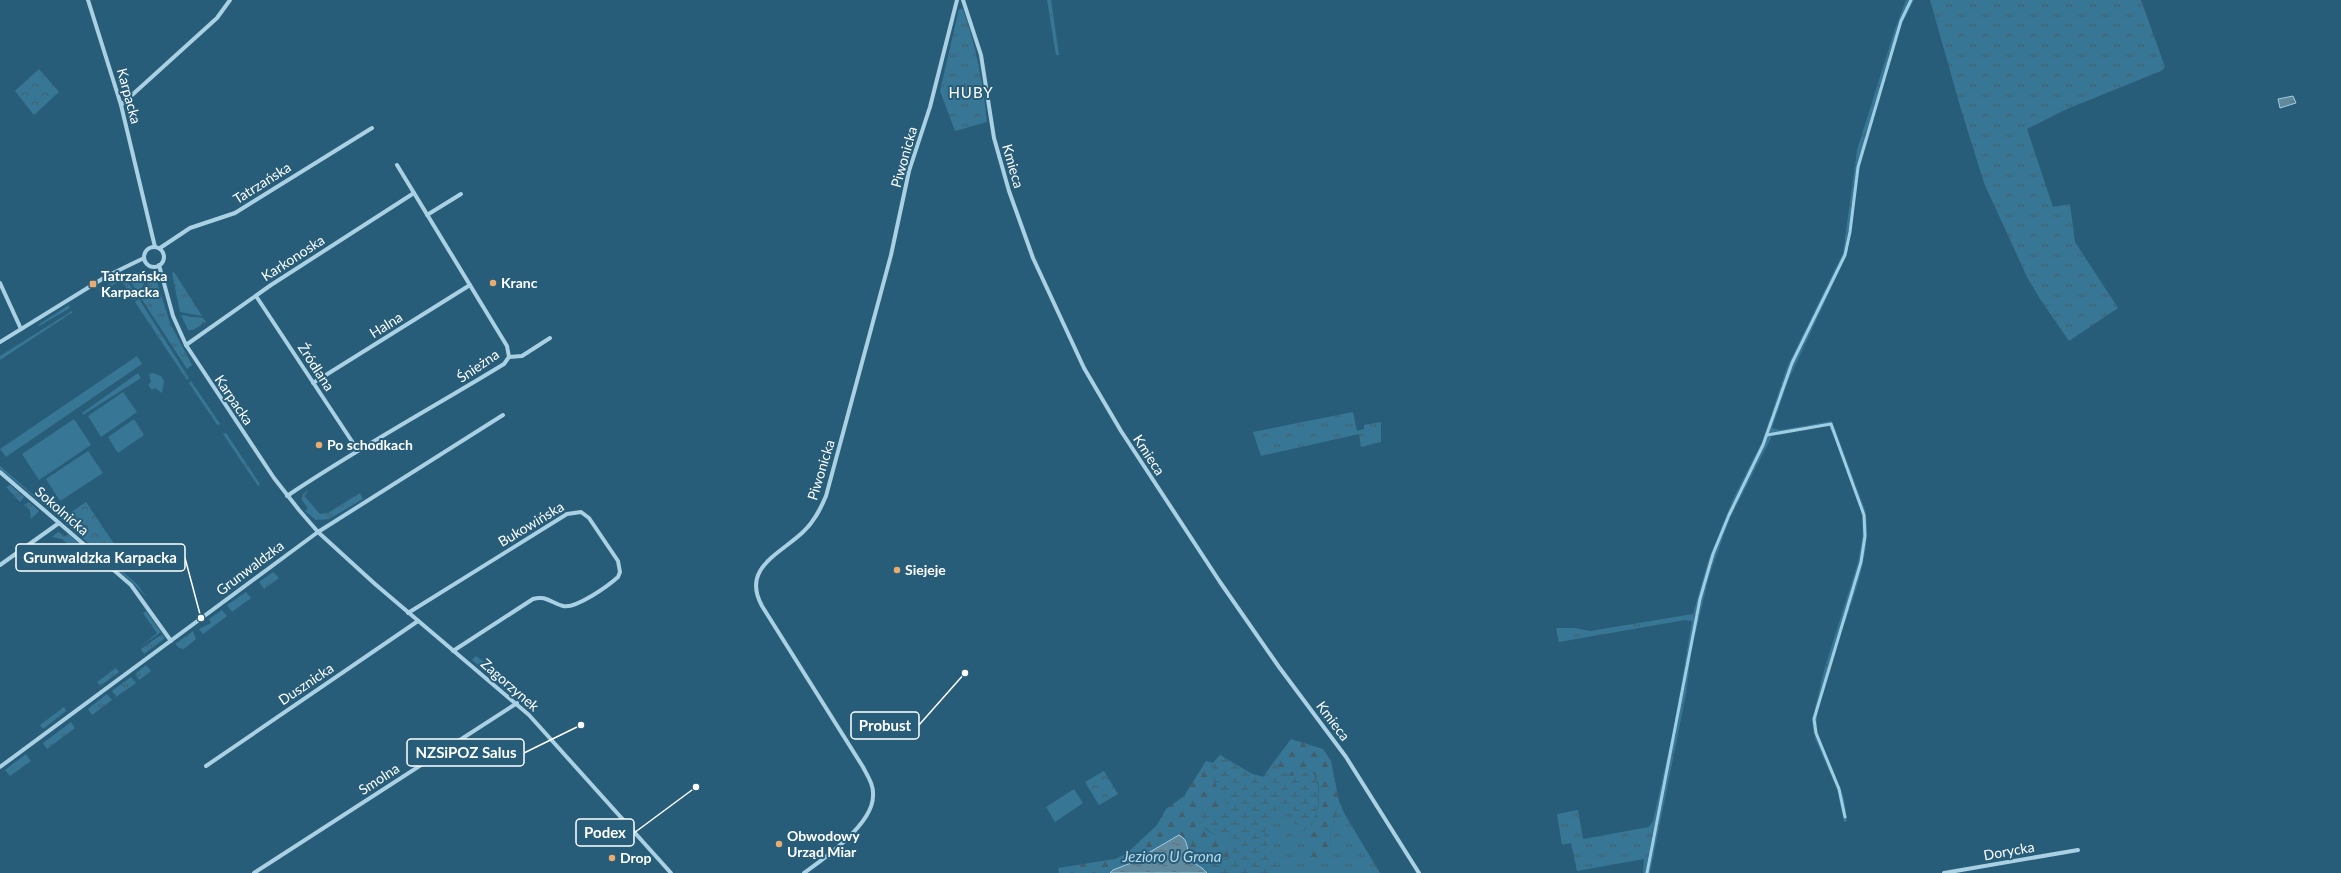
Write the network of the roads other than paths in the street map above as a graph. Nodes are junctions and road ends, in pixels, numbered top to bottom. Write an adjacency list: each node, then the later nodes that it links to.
1 (88, 0): 5 (street, Karpacka)
2 (230, 0): 5 (street)
3 (957, 0): 40 (street, Piwonicka)
4 (963, 0): 41 (street, Kmieca)
5 (121, 105): 11 (street, Karpacka)
6 (372, 128): 11 (street, Tatrzańska)
7 (398, 165): 8 (street, Śnieżna)
8 (414, 193): 10 (street, Śnieżna); 16 (street, Karkonoska)
9 (460, 194): 10 (street)
10 (428, 215): 15 (street, Śnieżna)
11 (157, 247): 12 (street); 13 (street)
12 (144, 258): 13 (street); 17 (street)
13 (159, 265): 20 (street, Karpacka)
14 (0, 284): 17 (street)
15 (470, 285): 21 (street, Śnieżna); 22 (street, Halna)
16 (256, 296): 20 (street, Karkonoska); 22 (street, Źródlana)
17 (20, 330): 19 (street)
18 (550, 338): 21 (street)
19 (0, 342)
20 (186, 345): 26 (street, Karpacka)
21 (509, 357): 24 (street, Śnieżna)
22 (313, 383): 24 (street, Źródlana)
23 (503, 415): 28 (street, Grunwaldzka)
24 (357, 449): 26 (street, Śnieżna)
25 (0, 472): 27 (street, Sokolnicka)
26 (287, 496): 28 (street, Karpacka)
27 (59, 523): 29 (street); 32 (street, Sokolnicka)
28 (318, 532): 30 (street, Zagorzynek); 32 (street, Grunwaldzka)
29 (0, 565)
30 (408, 613): 31 (street, Zagorzynek); 33 (street, Bukowińska)
31 (418, 621): 33 (street, Zagorzynek); 35 (street, Dusznicka)
32 (171, 640): 36 (street, Grunwaldzka)
33 (453, 651): 34 (street, Zagorzynek)
34 (517, 703): 38 (street, Smolna); 39 (street, Zagorzynek)
35 (206, 766)
36 (0, 767)
37 (2078, 850): 42 (street, Dorycka)
38 (254, 873)
39 (671, 873)
40 (804, 873)
41 (1419, 873)
42 (1944, 873)

